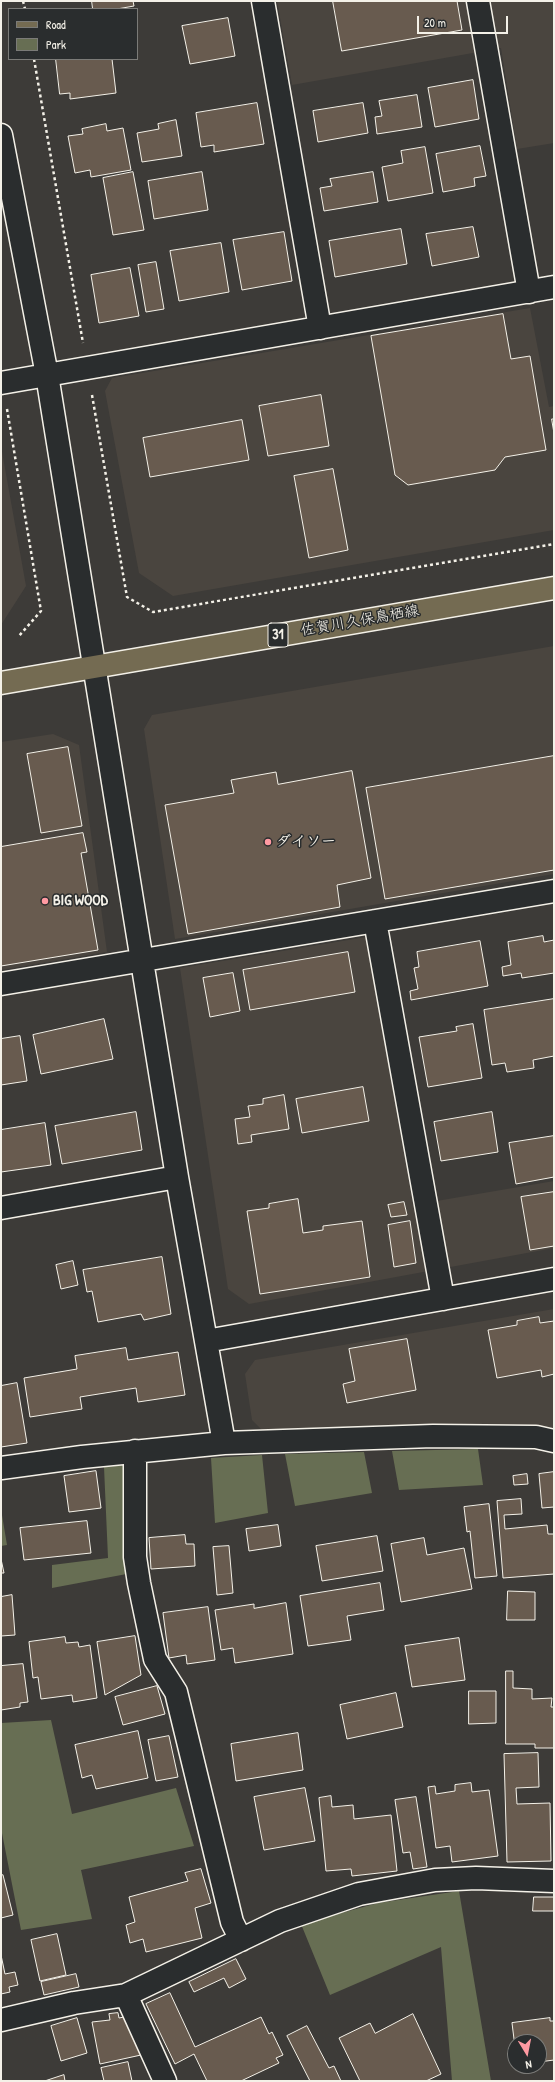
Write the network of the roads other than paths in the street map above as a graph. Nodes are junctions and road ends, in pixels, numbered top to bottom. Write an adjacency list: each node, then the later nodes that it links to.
1 (263, 1): 7 (street)
2 (478, 1): 6 (street)
3 (1, 135): 4 (street)
4 (4, 170): 8 (street)
5 (554, 288): 6 (street)
6 (529, 292): 7 (street)
7 (320, 328): 8 (street)
8 (47, 375): 9 (street); 11 (street)
9 (2, 383)
10 (554, 588): 11 (main road, 佐賀川久保鳥栖線 / 31)
11 (95, 667): 12 (main road, 佐賀川久保鳥栖線 / 31); 15 (street)
12 (1, 683)
13 (554, 891): 14 (street)
14 (375, 921): 15 (street); 20 (street)
15 (142, 960): 16 (street); 17 (street)
16 (1, 984)
17 (177, 1177): 18 (street); 21 (street)
18 (1, 1208)
19 (554, 1279): 20 (street)
20 (443, 1299): 21 (street)
21 (206, 1341): 23 (street)
22 (554, 1441): 23 (street)
23 (224, 1443): 24 (street)
24 (135, 1451): 25 (street); 27 (street)
25 (1, 1468)
26 (554, 1881): 27 (street)
27 (241, 1940): 28 (street)
28 (126, 1995): 29 (street); 30 (street)
29 (1, 2020)
30 (165, 2081)

